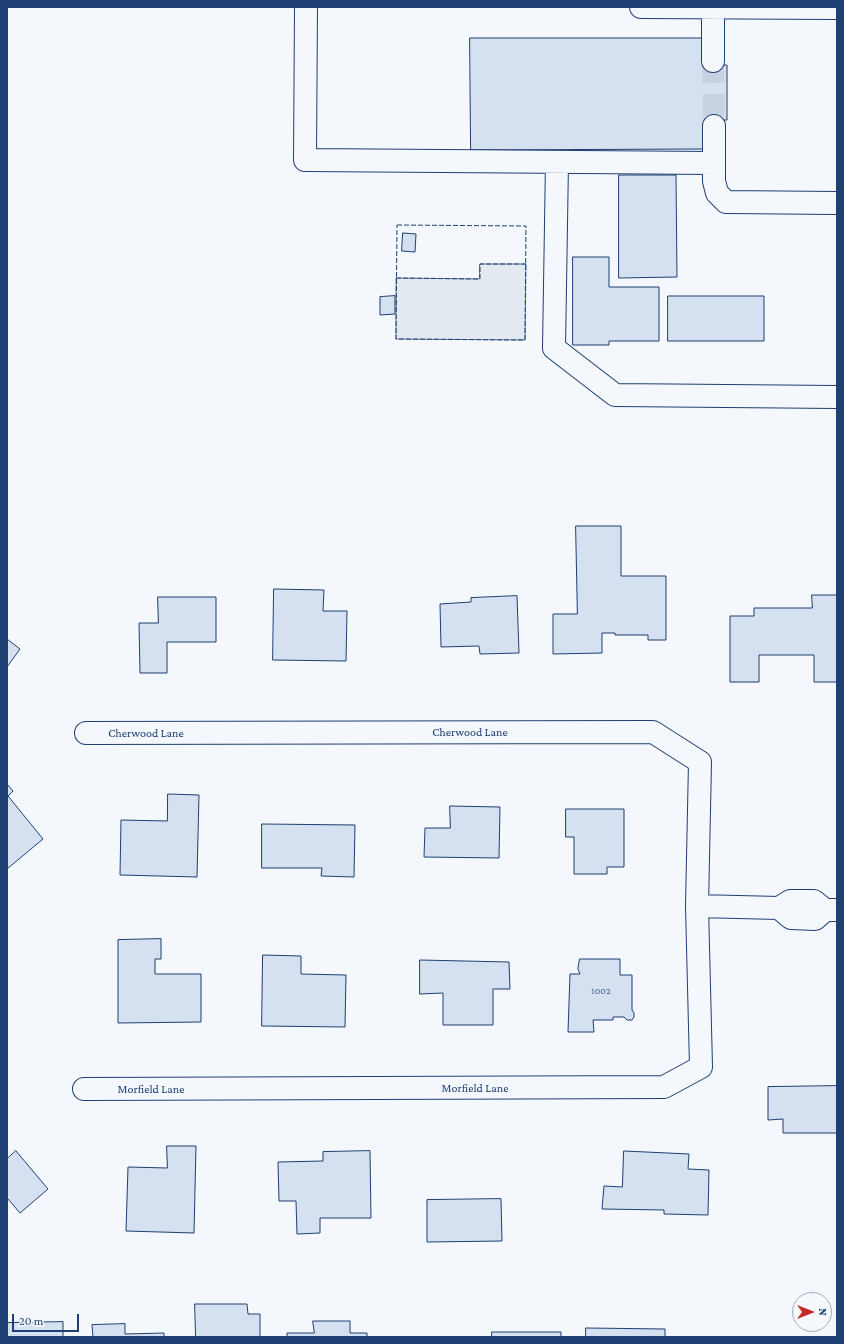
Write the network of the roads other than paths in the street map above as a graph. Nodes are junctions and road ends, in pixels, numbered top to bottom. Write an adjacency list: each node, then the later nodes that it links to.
1 (306, 7): 7 (street)
2 (641, 7): 3 (street)
3 (713, 8): 4 (street); 5 (street)
4 (837, 8)
5 (713, 61)
6 (714, 126): 8 (street)
7 (556, 162): 8 (street); 10 (street)
8 (714, 163): 9 (street)
9 (837, 203)
10 (837, 397)
11 (86, 733): 12 (street, Cherwood Lane)
12 (697, 906): 13 (street); 14 (street, Morfield Lane)
13 (831, 910)
14 (84, 1089)

